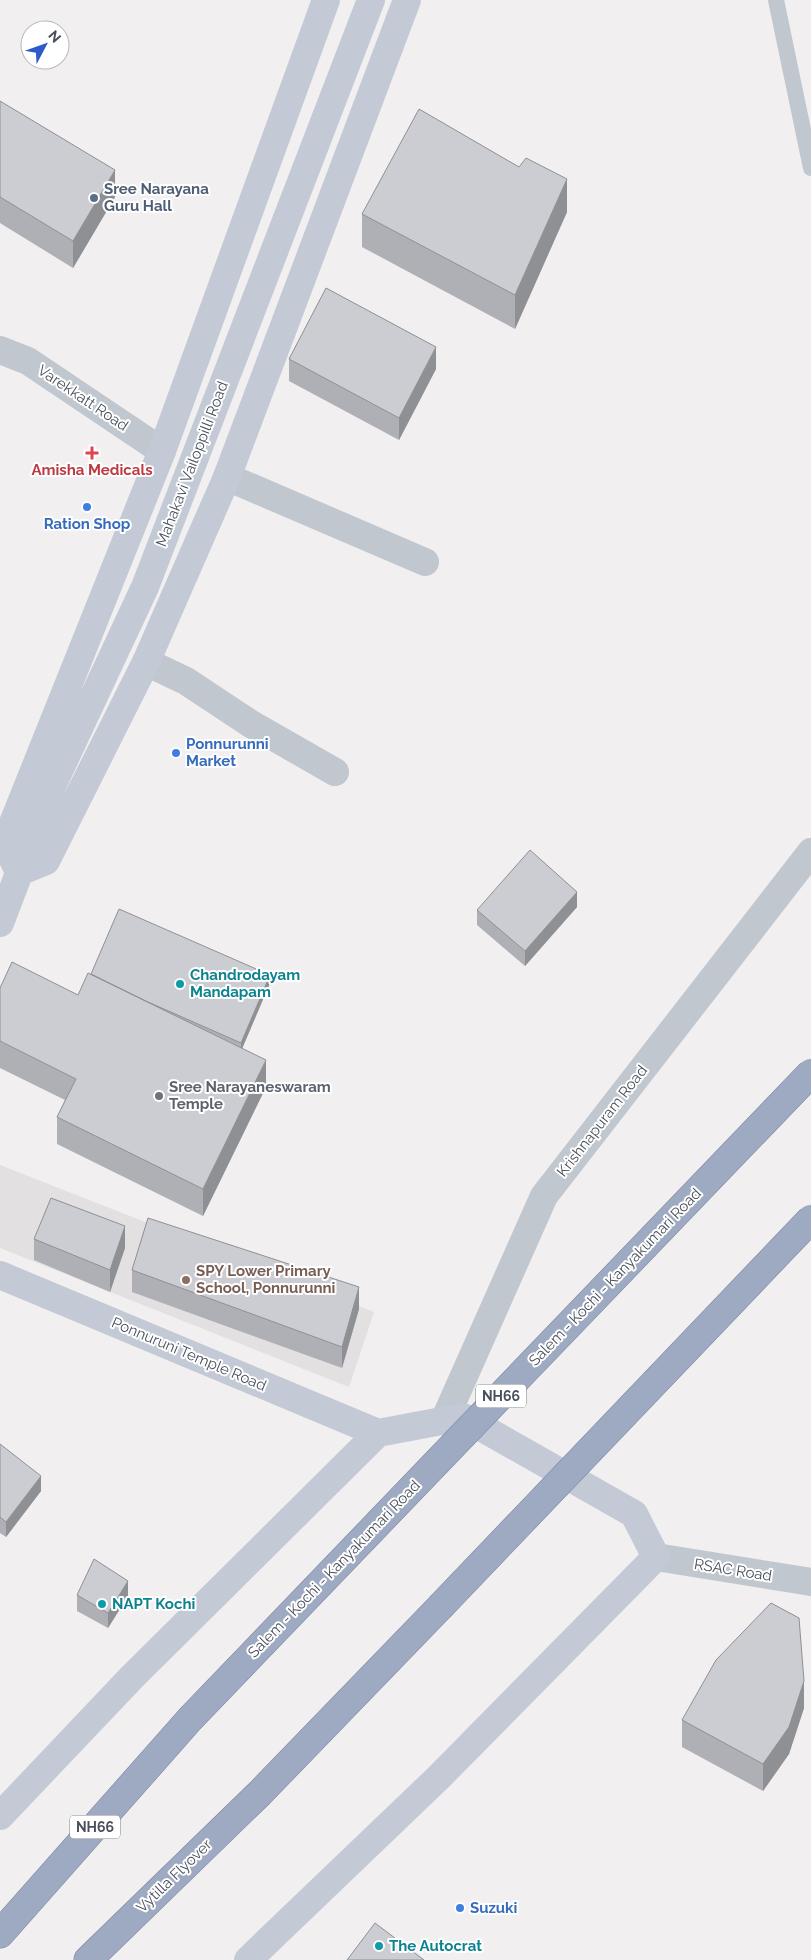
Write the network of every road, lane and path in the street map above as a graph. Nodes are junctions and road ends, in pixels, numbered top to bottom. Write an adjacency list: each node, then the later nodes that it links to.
1 (326, 0): 7 (main road)
2 (371, 0): 13 (main road, Mahakavi Vailoppilli Road)
3 (408, 0): 8 (main road)
4 (776, 0): 5 (lane)
5 (811, 168)
6 (0, 350): 7 (street, Varekkatt Road)
7 (162, 451): 13 (main road)
8 (227, 477): 9 (street); 10 (main road)
9 (425, 562)
10 (146, 662): 11 (street); 13 (main road)
11 (335, 772)
12 (811, 852): 18 (street, Krishnapuram Road)
13 (19, 872): 14 (main road, Mahakavi Vailoppilli Road)
14 (2, 909)
15 (811, 1073): 23 (highway, Salem - Kochi - Kanyakumari Road / NH66, bridge)
16 (811, 1220): 24 (highway, Vytilla Flyover, bridge)
17 (0, 1275): 19 (main road, Ponnuruni Temple Road)
18 (444, 1421): 19 (main road); 20 (main road)
19 (378, 1433): 22 (main road)
20 (656, 1557): 21 (street, RSAC Road); 25 (main road)
21 (811, 1582)
22 (0, 1816)
23 (0, 1934)
24 (88, 1960)
25 (248, 1960)

